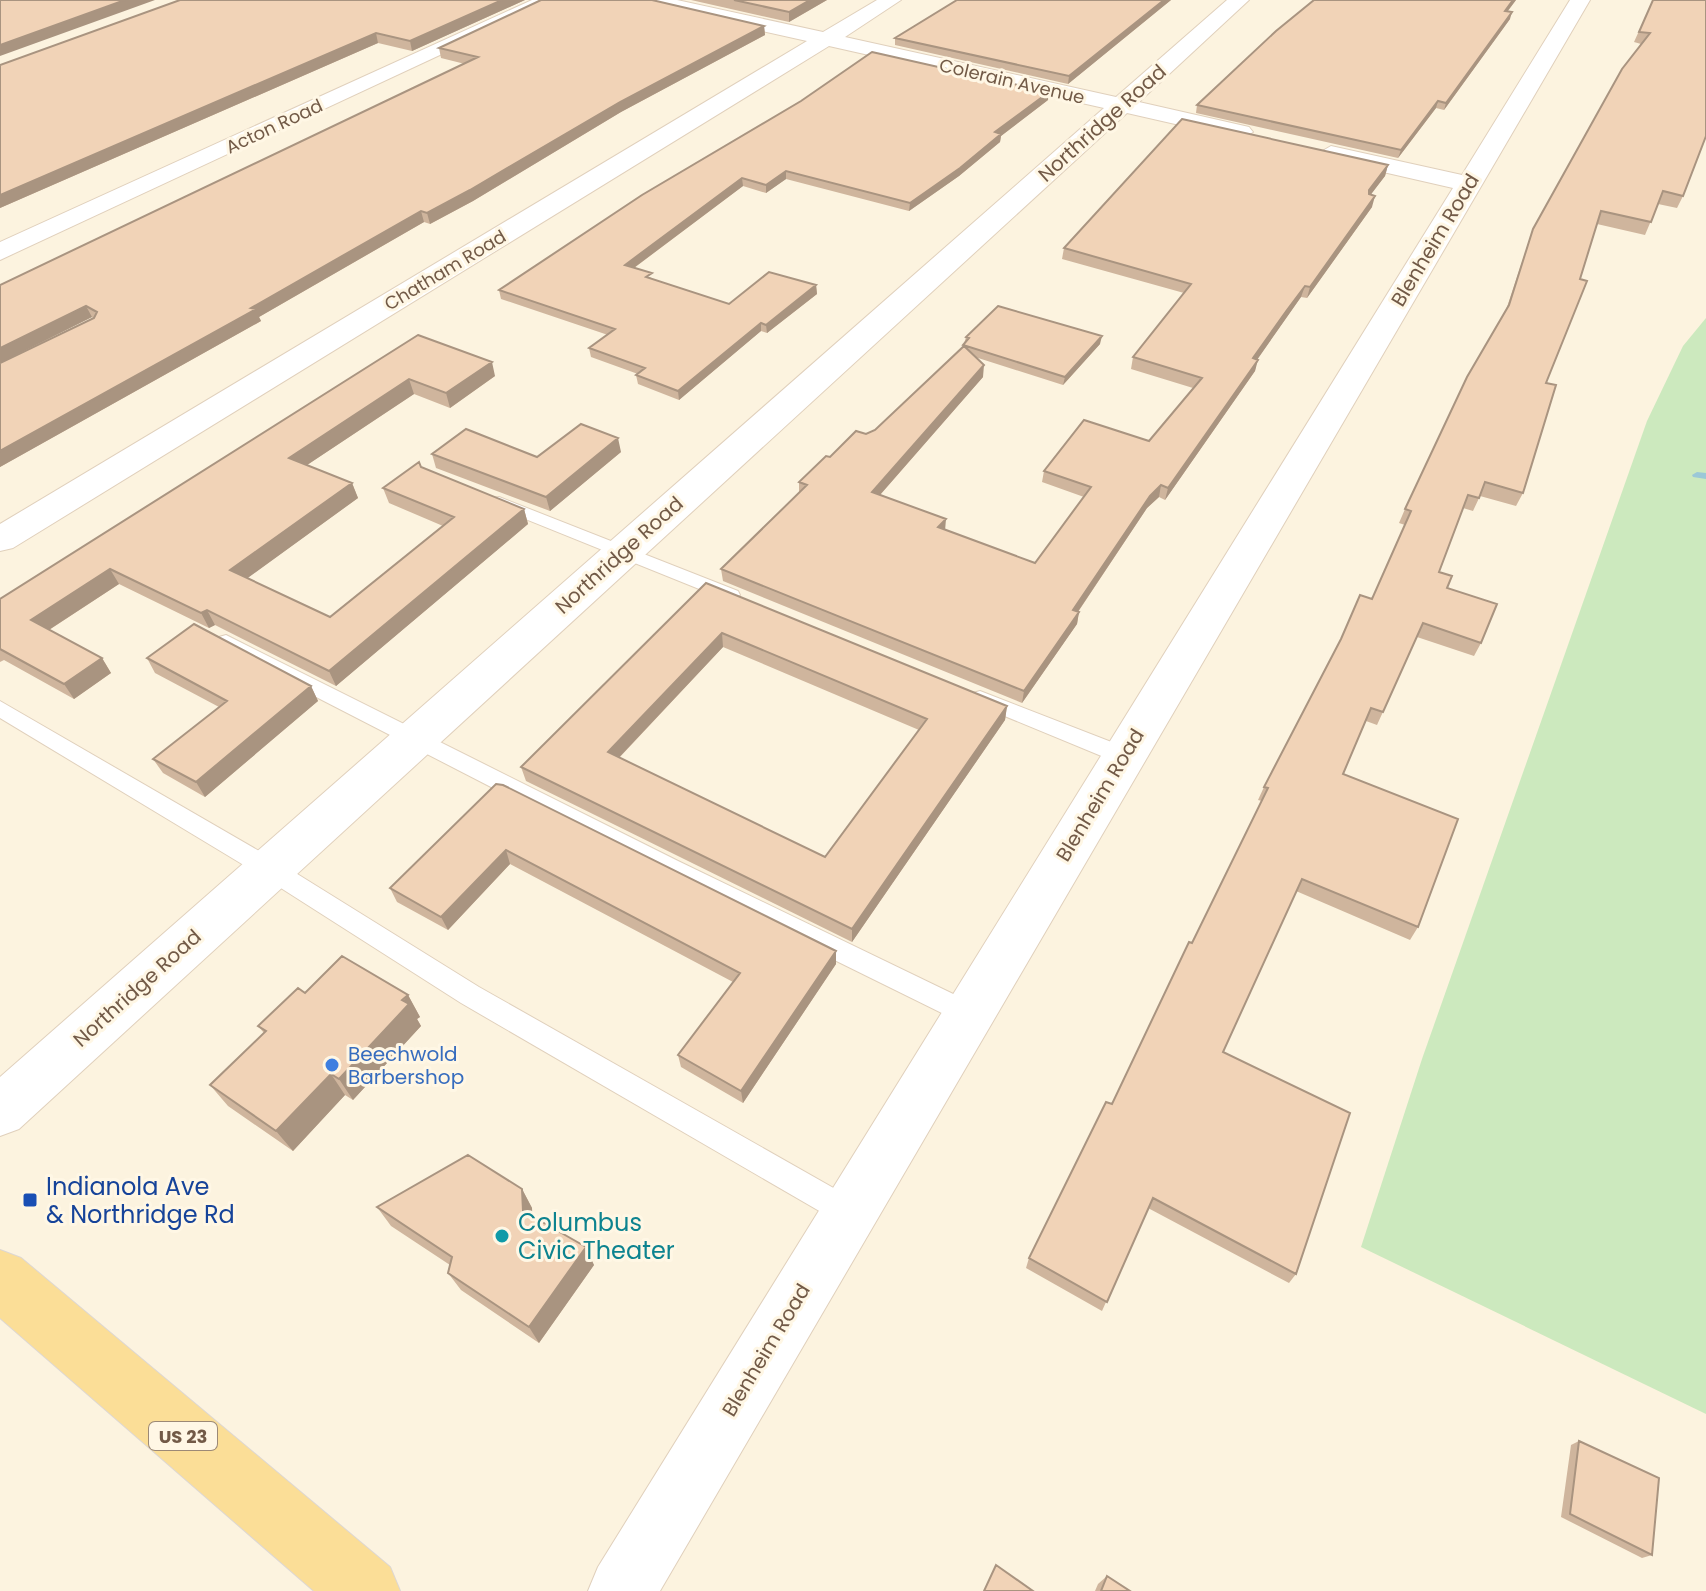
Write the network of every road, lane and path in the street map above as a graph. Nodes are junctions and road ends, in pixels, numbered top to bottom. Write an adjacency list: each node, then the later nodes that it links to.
1 (548, 0): 11 (street, Acton Road)
2 (650, 0): 6 (street, Colerain Avenue)
3 (891, 0): 6 (street, Chatham Road)
4 (1239, 0): 7 (street, Northridge Road)
5 (1580, 0): 10 (street, Blenheim Road)
6 (825, 40): 7 (street, Colerain Avenue); 13 (street, Chatham Road)
7 (1121, 105): 8 (street, Colerain Avenue); 14 (street, Northridge Road)
8 (1269, 139)
9 (1316, 149): 10 (street)
10 (1469, 184): 20 (street, Blenheim Road)
11 (0, 252)
12 (475, 492): 14 (lane)
13 (0, 540)
14 (624, 551): 15 (lane); 19 (street, Northridge Road)
15 (756, 605)
16 (214, 635): 19 (lane)
17 (968, 693): 20 (lane)
18 (0, 708): 21 (lane)
19 (416, 738): 21 (street, Northridge Road); 22 (lane)
20 (1124, 756): 22 (street, Blenheim Road)
21 (270, 869): 23 (street, Northridge Road); 24 (lane)
22 (969, 1014): 24 (street, Blenheim Road)
23 (0, 1111)
24 (850, 1213): 27 (street, Blenheim Road)
25 (0, 1279): 26 (main road, US 23)
26 (366, 1591)
27 (622, 1591)

